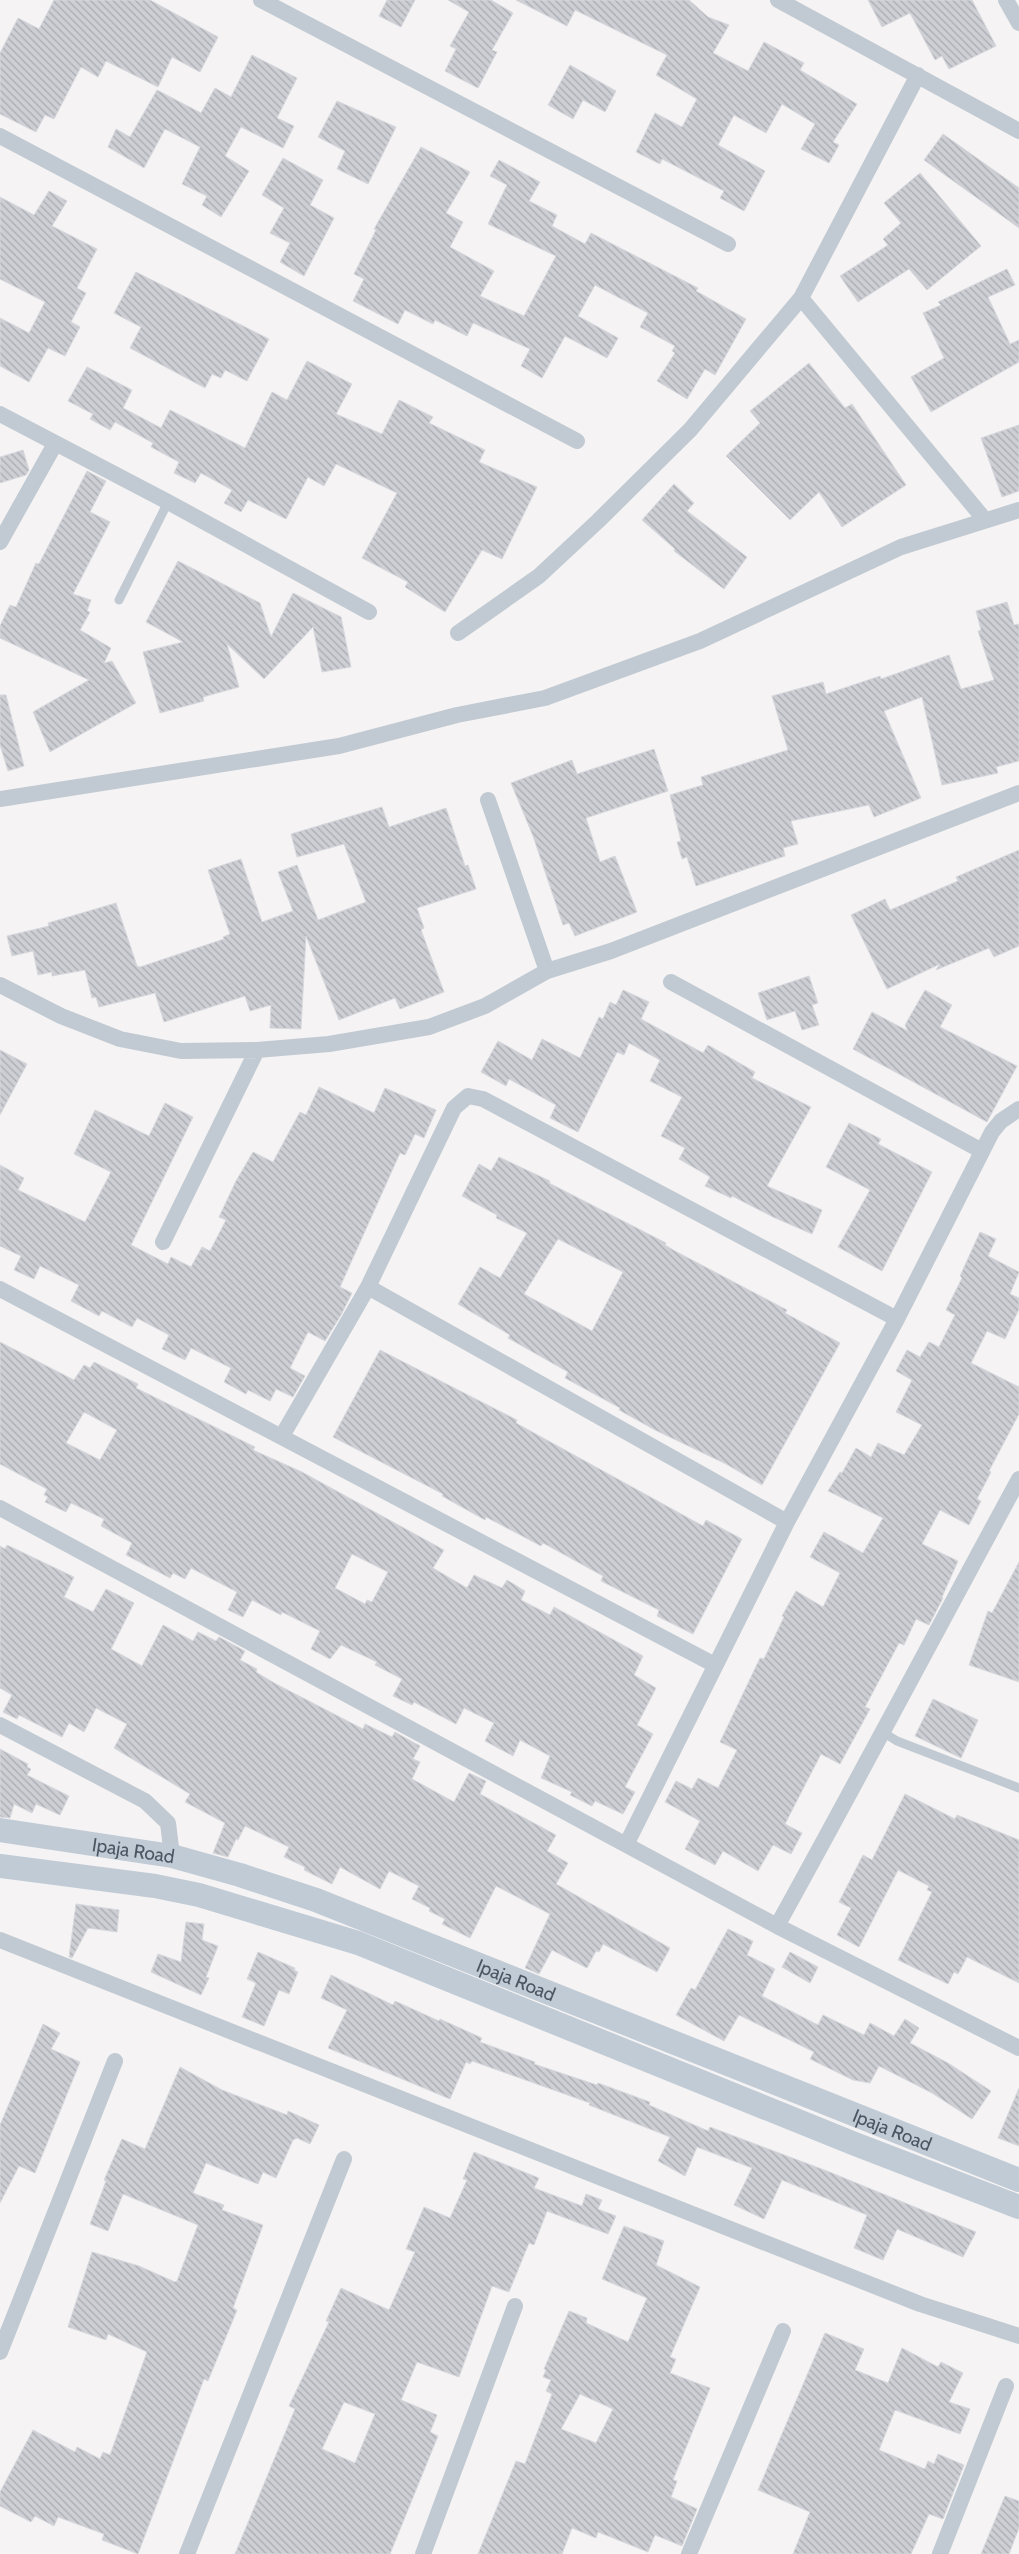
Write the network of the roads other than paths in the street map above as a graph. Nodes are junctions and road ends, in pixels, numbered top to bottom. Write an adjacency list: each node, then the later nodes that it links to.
1 (261, 0): 8 (street)
2 (778, 0): 5 (street)
3 (1006, 0): 4 (street)
4 (1019, 23)
5 (918, 75): 6 (street); 9 (street)
6 (1019, 131)
7 (0, 136): 11 (street)
8 (728, 244)
9 (801, 298): 15 (street); 19 (street)
10 (0, 414): 12 (street)
11 (577, 441)
12 (55, 444): 13 (street); 16 (street)
13 (168, 502): 17 (lane); 18 (street)
14 (1019, 510): 15 (street)
15 (985, 520): 21 (street)
16 (0, 542)
17 (119, 600)
18 (369, 612)
19 (458, 633)
20 (1019, 793): 23 (street)
21 (0, 799)
22 (488, 800): 23 (street)
23 (547, 971): 26 (street)
24 (670, 982): 28 (street)
25 (0, 985): 26 (street)
26 (257, 1050): 29 (street)
27 (1019, 1109): 28 (street)
28 (982, 1151): 32 (street)
29 (164, 1242)
30 (368, 1287): 32 (street); 33 (street); 36 (street)
31 (0, 1289): 33 (street)
32 (897, 1319): 36 (street)
33 (282, 1436): 37 (street)
34 (1019, 1479): 39 (street)
35 (0, 1508): 42 (street)
36 (787, 1522): 37 (street)
37 (714, 1666): 42 (street)
38 (0, 1725): 43 (street)
39 (884, 1733): 40 (lane); 45 (street)
40 (1019, 1788)
41 (0, 1830): 43 (main road, Ipaja Road)
42 (627, 1843): 45 (street)
43 (172, 1856): 50 (main road, Ipaja Road)
44 (0, 1866): 51 (main road, Ipaja Road)
45 (777, 1926): 47 (street)
46 (0, 1940): 54 (street)
47 (1019, 2048)
48 (115, 2061): 55 (street)
49 (344, 2159): 57 (street)
50 (1019, 2180)
51 (1019, 2207)
52 (515, 2306): 58 (street)
53 (783, 2330): 59 (street)
54 (1019, 2336)
55 (0, 2352)
56 (1006, 2386): 60 (street)
57 (187, 2554)
58 (424, 2554)
59 (689, 2554)
60 (940, 2554)

